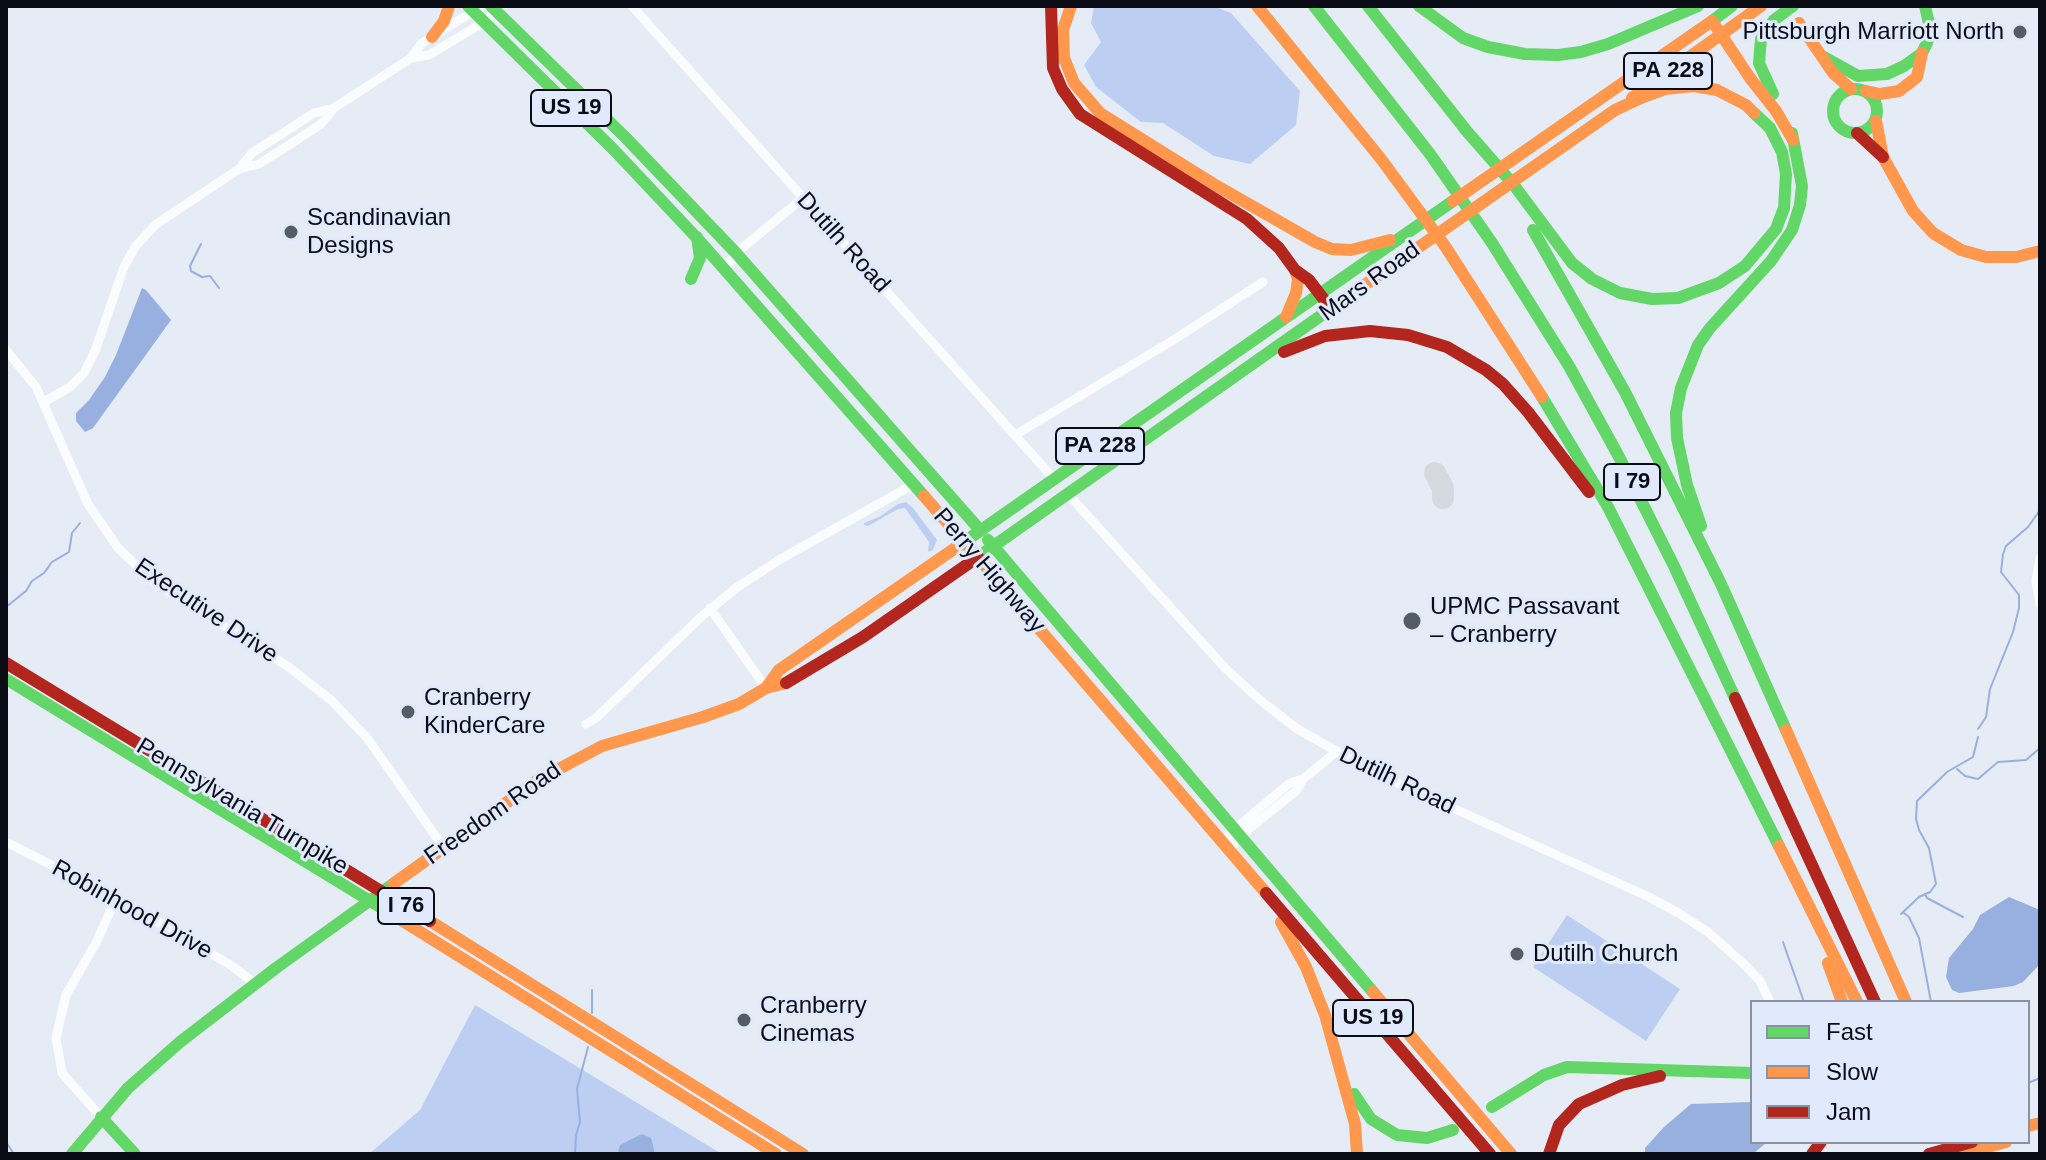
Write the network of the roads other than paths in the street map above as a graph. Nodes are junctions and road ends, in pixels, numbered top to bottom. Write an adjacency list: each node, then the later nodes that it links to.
1 (449, 6): 20 (main road)
2 (632, 6): 34 (street, Dutilh Road)
3 (1051, 6): 40 (main road)
4 (1071, 6): 36 (main road)
5 (1254, 6): 56 (main road)
6 (1314, 6): 78 (main road, I 79)
7 (1368, 6): 30 (main road, I 79)
8 (1419, 6): 9 (main road)
9 (1698, 6)
10 (1732, 6): 16 (main road, Mars Road / PA 228)
11 (1761, 6): 19 (main road, Mars Road / PA 228)
12 (1793, 6): 32 (main road)
13 (1925, 6): 21 (main road)
14 (496, 8): 15 (street); 17 (street); 38 (main road, Perry Highway / US 19)
15 (471, 9): 17 (main road, Perry Highway / US 19); 20 (street)
16 (1712, 21): 19 (main road); 36 (main road, Mars Road / PA 228)
17 (484, 22): 23 (street); 35 (main road, Perry Highway / US 19)
18 (1799, 23): 22 (main road)
19 (1720, 33): 28 (main road, Mars Road / PA 228); 32 (main road)
20 (432, 37): 23 (street)
21 (1922, 53): 22 (main road); 26 (main road)
22 (1822, 56): 24 (main road)
23 (411, 58): 48 (street)
24 (1833, 73): 25 (main road); 27 (main road)
25 (1851, 89): 26 (main road); 27 (main road)
26 (1866, 91): 29 (main road)
27 (1838, 97): 31 (main road)
28 (1615, 110): 30 (main road); 44 (main road, Mars Road / PA 228)
29 (1876, 121): 31 (main road); 33 (main road)
30 (1464, 128): 59 (main road, I 79)
31 (1857, 133): 33 (main road)
32 (1793, 140): 59 (main road)
33 (1883, 157): 37 (main road)
34 (803, 198): 38 (street); 49 (street, Dutilh Road)
35 (696, 237): 39 (main road, Perry Highway / US 19); 41 (main road)
36 (1403, 237): 43 (main road, Mars Road / PA 228)
37 (2040, 251)
38 (736, 253): 39 (street); 53 (main road, Perry Highway / US 19)
39 (722, 265): 51 (main road, Perry Highway / US 19)
40 (1295, 270): 43 (main road); 45 (main road)
41 (691, 279)
42 (1263, 282): 49 (street)
43 (1320, 294): 44 (main road); 45 (main road, Mars Road / PA 228)
44 (1330, 309): 47 (main road, Mars Road / PA 228)
45 (1286, 317): 50 (main road, Mars Road / PA 228)
46 (6, 350): 48 (street, Executive Drive)
47 (1259, 361): 52 (main road, Mars Road / PA 228); 56 (main road)
48 (44, 402): 70 (street, Executive Drive)
49 (1015, 435): 50 (street, Dutilh Road)
50 (1054, 479): 53 (main road, Mars Road / PA 228)
51 (914, 484): 54 (main road, Perry Highway / US 19); 61 (street)
52 (1068, 494): 55 (main road, Mars Road / PA 228); 66 (street, Dutilh Road)
53 (980, 530): 54 (main road, Freedom Road / PA 228); 55 (main road, Perry Highway / US 19)
54 (964, 542): 57 (main road, Perry Highway / US 19); 64 (main road, Freedom Road)
55 (994, 546): 57 (main road, Mars Road / PA 228); 67 (main road, Perry Highway / US 19)
56 (1632, 556): 71 (main road)
57 (978, 557): 64 (main road, Freedom Road); 69 (main road, Perry Highway / US 19)
58 (2040, 558): 60 (street)
59 (1721, 584): 79 (main road, I 79)
60 (2040, 604)
61 (710, 608): 64 (street); 65 (street)
62 (6, 663): 91 (main road, Pennsylvania Turnpike / I 76)
63 (6, 679): 90 (main road, Pennsylvania Turnpike / I 76)
64 (766, 688): 70 (main road, Freedom Road)
65 (586, 724)
66 (1335, 753): 67 (street); 75 (street, Dutilh Road)
67 (1237, 834): 69 (street); 94 (main road, Perry Highway / US 19)
68 (6, 842): 73 (street, Robinhood Drive)
69 (1226, 846): 72 (main road, Perry Highway / US 19)
70 (443, 847): 74 (main road, Freedom Road)
71 (1786, 862): 76 (main road); 77 (main road)
72 (1257, 882): 80 (main road); 93 (main road, Perry Highway / US 19)
73 (116, 898): 74 (street, Robinhood Drive); 84 (street)
74 (256, 984): 84 (main road, Freedom Road)
75 (1769, 1000)
76 (1841, 1000)
77 (1856, 1000)
78 (1874, 1000)
79 (1905, 1000)
80 (1341, 1067): 85 (main road); 92 (main road)
81 (1708, 1071): 82 (main road); 83 (main road); 95 (main road)
82 (1750, 1073)
83 (1492, 1107)
84 (101, 1117): 88 (main road, Freedom Road); 89 (main road)
85 (1453, 1130)
86 (1963, 1144): 96 (main road)
87 (1997, 1144): 97 (main road)
88 (72, 1154)
89 (135, 1154)
90 (776, 1154)
91 (803, 1154)
92 (1357, 1154)
93 (1490, 1154)
94 (1511, 1154)
95 (1549, 1154)
96 (1929, 1154)
97 (1962, 1154)

